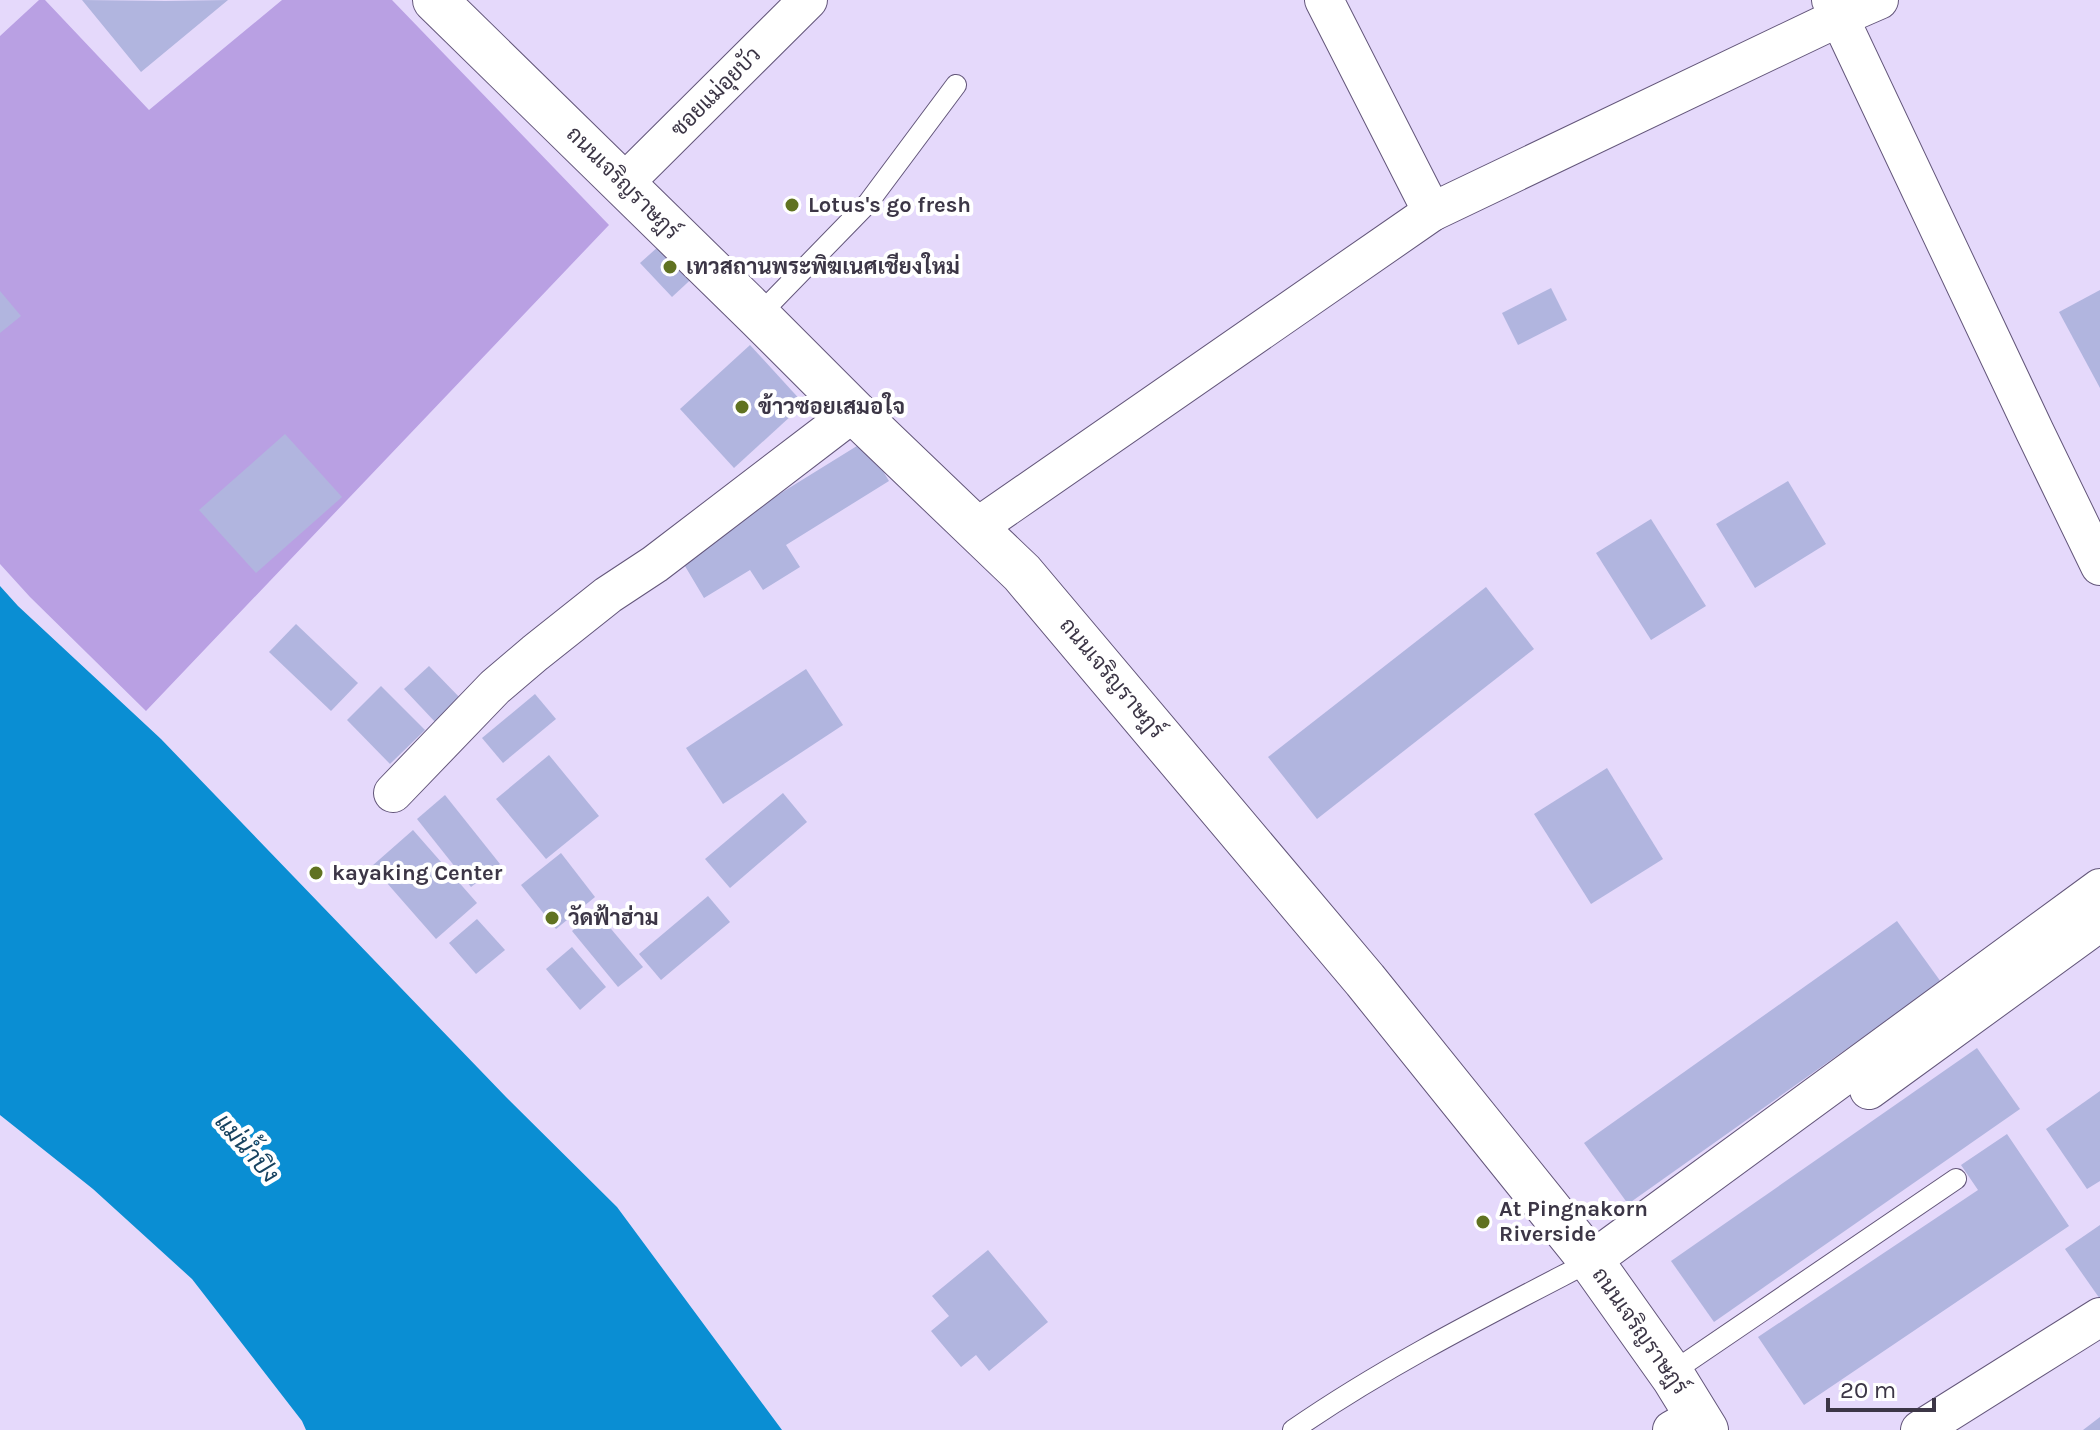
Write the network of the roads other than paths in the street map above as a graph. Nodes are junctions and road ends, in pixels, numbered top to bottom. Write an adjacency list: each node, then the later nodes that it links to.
1 (435, 0): 7 (main road, ถนนเจริญราษฎร์)
2 (808, 0): 7 (street, ซอยแม่อุยบัว)
3 (1324, 0): 8 (street)
4 (1879, 0): 5 (street)
5 (1835, 8): 8 (street); 12 (street)
6 (956, 85): 9 (lane)
7 (624, 183): 9 (main road, ถนนเจริญราษฎร์)
8 (1432, 212): 11 (street)
9 (758, 316): 10 (main road, ถนนเจริญราษฎร์)
10 (854, 412): 11 (main road, ถนนเจริญราษฎร์); 13 (street)
11 (976, 528): 17 (main road, ถนนเจริญราษฎร์)
12 (2100, 566)
13 (393, 793)
14 (2100, 888): 17 (street)
15 (2100, 922): 17 (street)
16 (1956, 1179): 19 (lane)
17 (1598, 1271): 19 (main road, ถนนเจริญราษฎร์); 21 (lane)
18 (2100, 1317): 22 (street)
19 (1671, 1373): 20 (main road, ถนนเจริญราษฎร์)
20 (1691, 1425)
21 (1293, 1430)
22 (1920, 1430)

